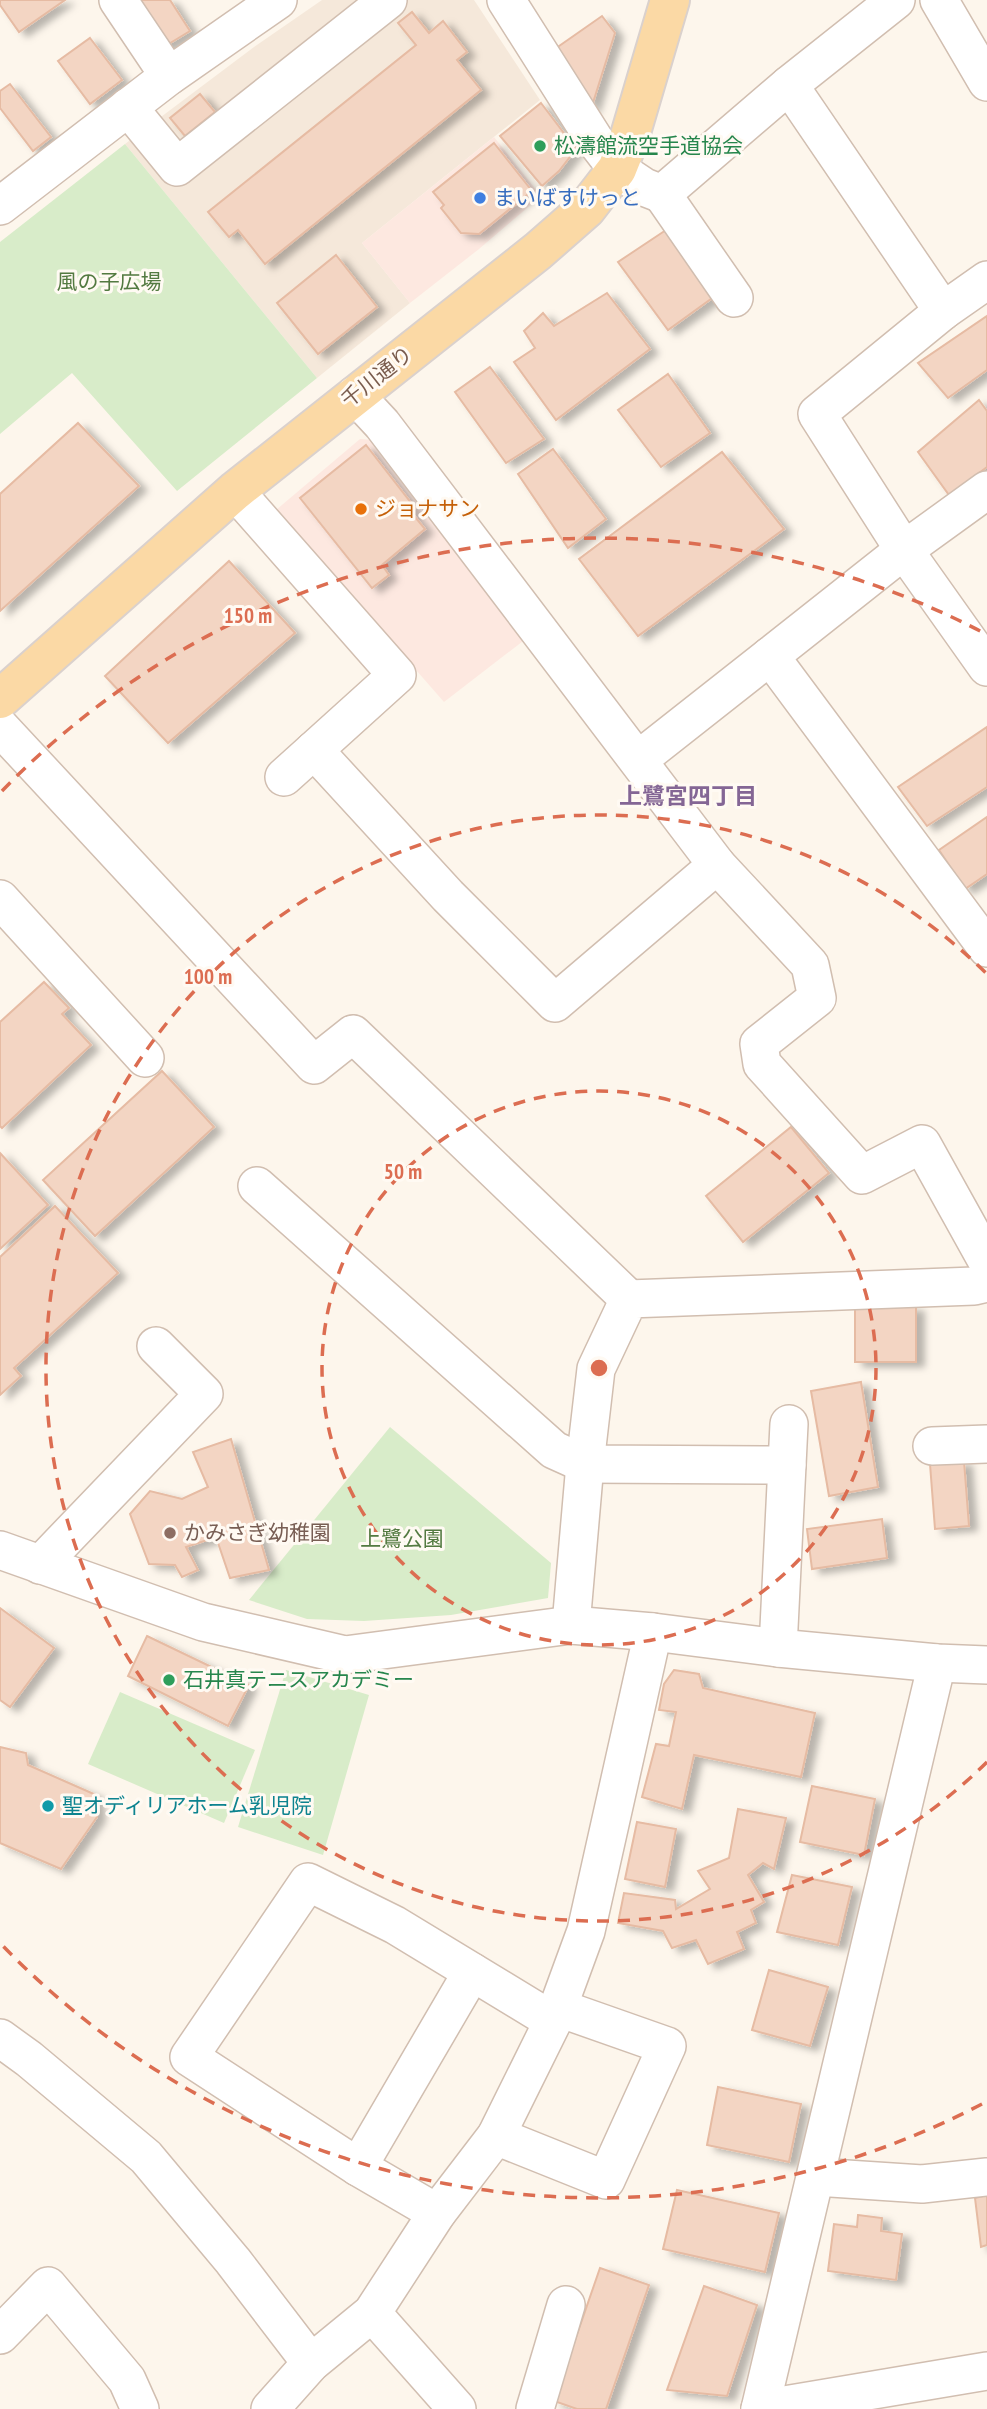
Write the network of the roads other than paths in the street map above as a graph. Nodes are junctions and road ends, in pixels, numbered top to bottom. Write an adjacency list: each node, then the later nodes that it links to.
1 (118, 0): 8 (street)
2 (278, 0): 8 (street)
3 (387, 0): 11 (street)
4 (506, 0): 12 (street)
5 (670, 0): 12 (main road, 千川通り)
6 (896, 0): 10 (street)
7 (939, 0): 9 (street)
8 (169, 76): 11 (street)
9 (987, 82)
10 (789, 85): 13 (street); 17 (street)
11 (128, 107): 14 (street)
12 (617, 169): 13 (street); 18 (main road, 千川通り)
13 (662, 194): 16 (street)
14 (0, 206)
15 (987, 280): 17 (street)
16 (734, 298)
17 (943, 312): 21 (street)
18 (355, 395): 20 (main road, 千川通り); 27 (street)
19 (987, 490): 21 (street)
20 (235, 491): 24 (main road, 千川通り); 26 (street)
21 (904, 550): 22 (street); 23 (street)
22 (770, 656): 27 (street); 31 (street)
23 (987, 667)
24 (0, 699)
25 (0, 727): 36 (street)
26 (314, 750): 28 (street); 29 (street)
27 (638, 761): 29 (street)
28 (284, 776)
29 (717, 865): 34 (street)
30 (0, 900): 32 (street)
31 (987, 948)
32 (145, 1058)
33 (257, 1185): 41 (street)
34 (987, 1261)
35 (987, 1283): 36 (street)
36 (629, 1299): 41 (street)
37 (156, 1346): 44 (street)
38 (789, 1424): 42 (street)
39 (987, 1444): 40 (street)
40 (932, 1446)
41 (585, 1464): 42 (street); 45 (street)
42 (787, 1465): 47 (street)
43 (0, 1550): 44 (street)
44 (40, 1565): 45 (street)
45 (571, 1625): 46 (street)
46 (653, 1632): 47 (street); 51 (street)
47 (778, 1648): 48 (street)
48 (937, 1663): 49 (street); 55 (street)
49 (987, 1665)
50 (472, 1972): 51 (street); 54 (street); 54 (street)
51 (556, 2015): 53 (street); 53 (street)
52 (0, 2038): 61 (street)
53 (496, 2136): 57 (street)
54 (358, 2167): 57 (street)
55 (816, 2177): 56 (street); 67 (street)
56 (987, 2178)
57 (437, 2213): 59 (street)
58 (566, 2305): 66 (street)
59 (372, 2313): 61 (street); 65 (street)
60 (0, 2335): 63 (street)
61 (311, 2363): 64 (street)
62 (987, 2371): 67 (street)
63 (141, 2409)
64 (270, 2409)
65 (457, 2409)
66 (535, 2409)
67 (760, 2409)

